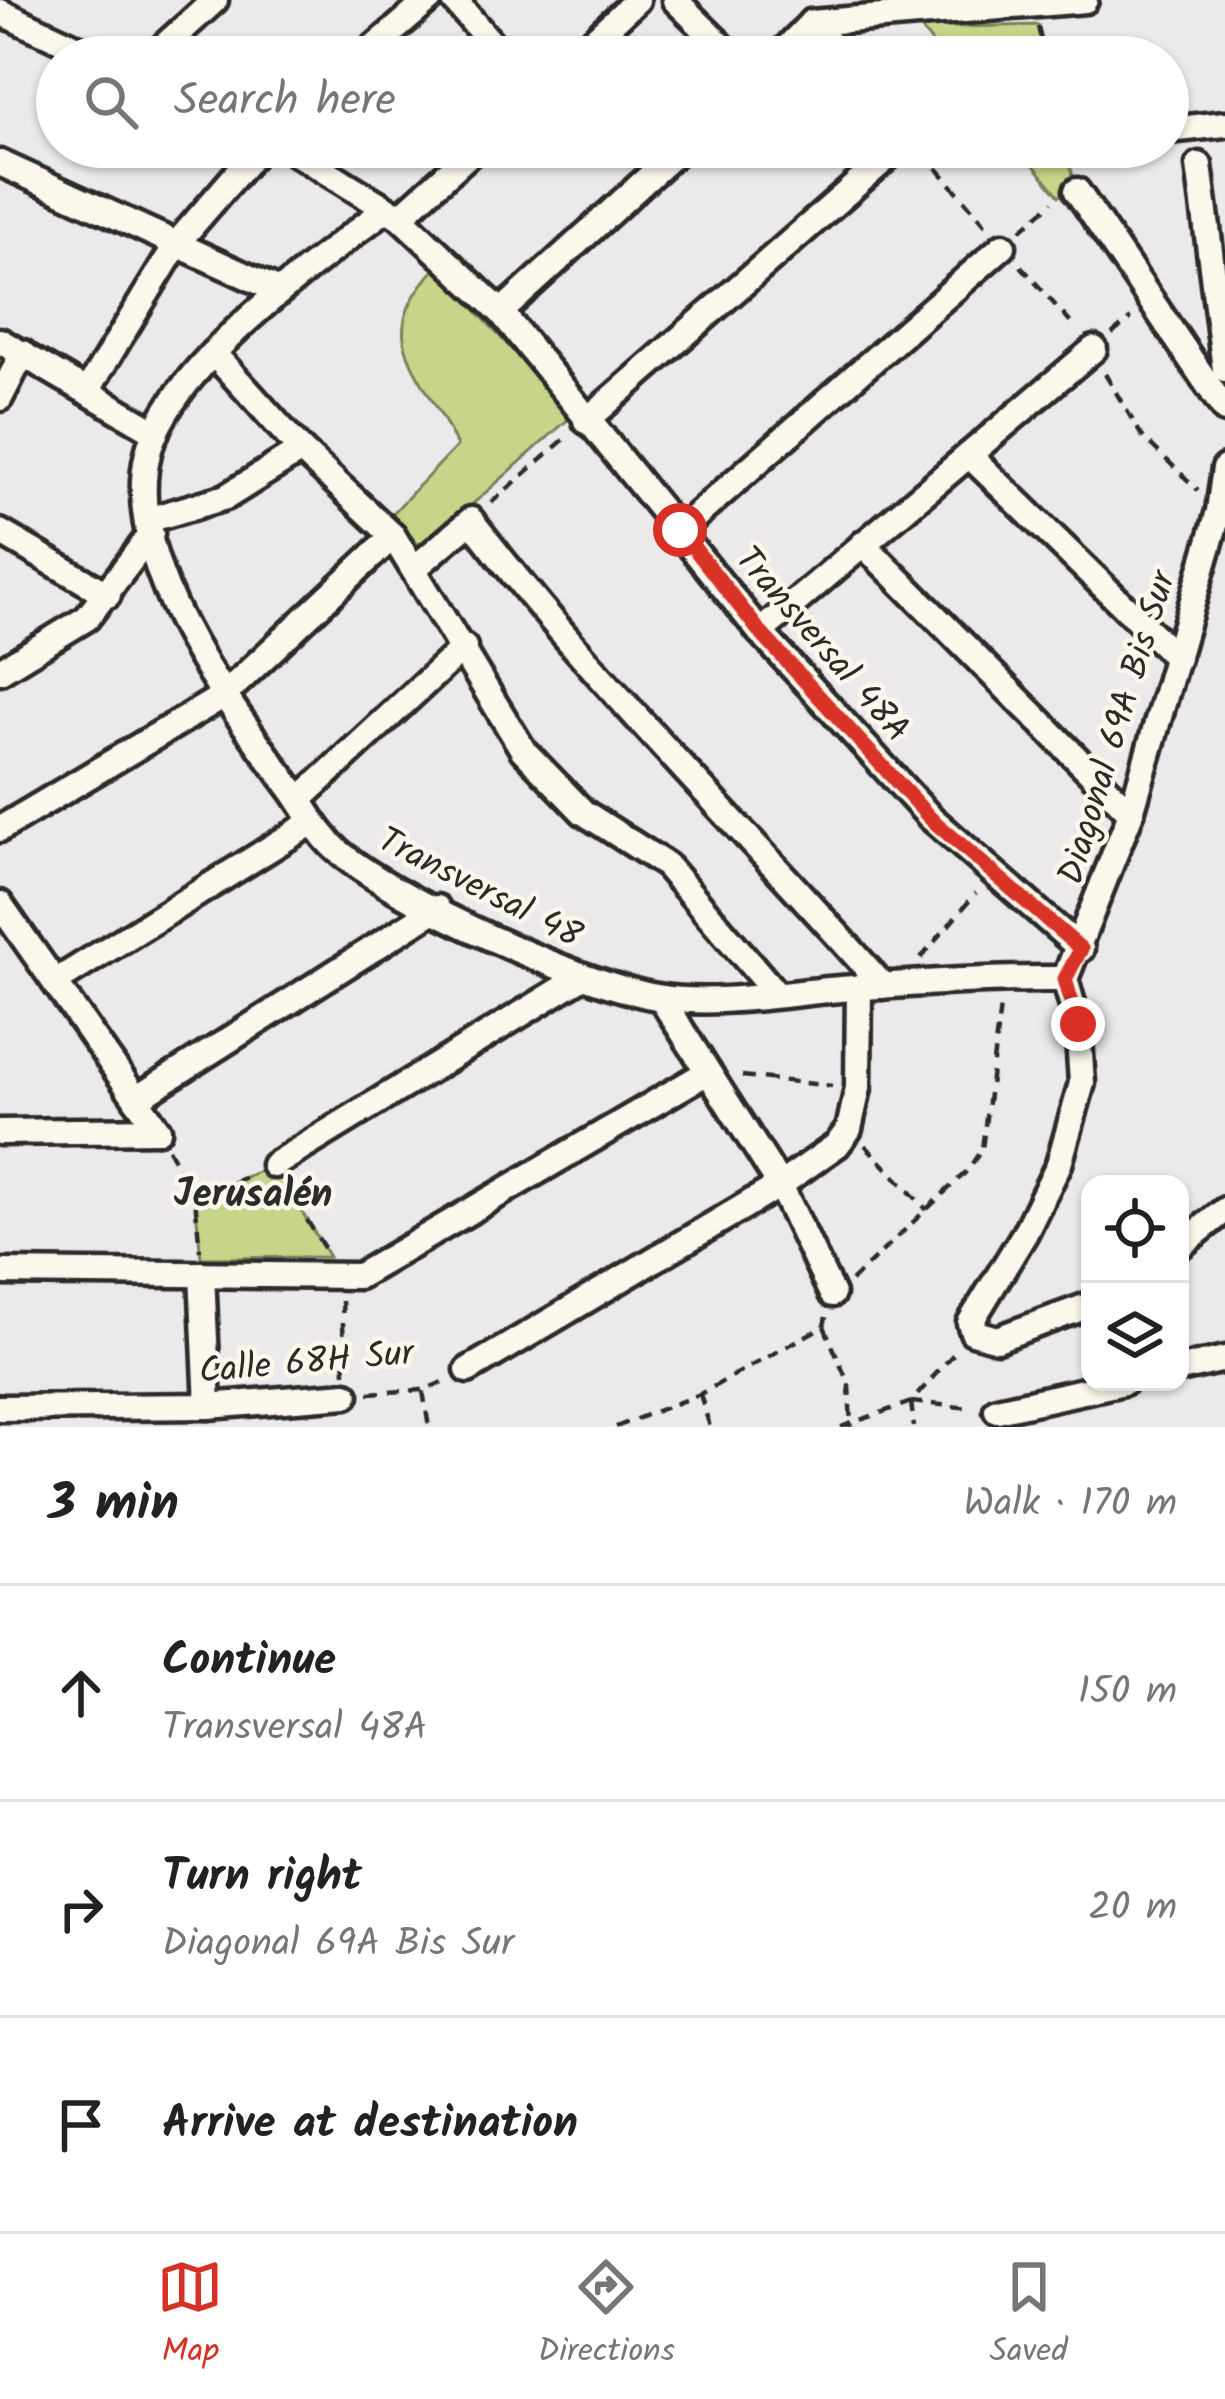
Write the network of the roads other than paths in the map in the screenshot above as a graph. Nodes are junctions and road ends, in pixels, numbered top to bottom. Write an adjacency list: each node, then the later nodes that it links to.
1 (31, 0): 9 (street)
2 (215, 0): 11 (street)
3 (429, 0): 12 (street)
4 (454, 0): 13 (street)
5 (637, 0): 14 (street)
6 (675, 0): 15 (street)
7 (1085, 0): 8 (street)
8 (810, 11): 16 (street); 17 (street)
9 (6, 15): 10 (street)
10 (52, 36)
11 (175, 36)
12 (387, 36)
13 (485, 36)
14 (598, 36)
15 (712, 36)
16 (793, 36)
17 (827, 36)
18 (1225, 124): 19 (street)
19 (1189, 128)
20 (0, 164): 29 (street)
21 (1199, 165): 37 (street)
22 (242, 168): 29 (street)
23 (320, 168): 28 (street, Transversal 48A)
24 (450, 168): 28 (street)
25 (659, 168): 32 (street)
26 (875, 168): 41 (street)
27 (1078, 191): 40 (street)
28 (393, 213): 31 (street); 32 (street, Transversal 48A)
29 (178, 242): 31 (street); 38 (street)
30 (1003, 246): 47 (street)
31 (279, 291): 36 (street)
32 (501, 312): 41 (street, Transversal 48A)
33 (0, 340): 35 (street)
34 (1094, 349): 44 (street)
35 (23, 353): 38 (street); 39 (street)
36 (213, 353): 42 (street); 43 (street)
37 (1225, 369)
38 (87, 391): 42 (street)
39 (0, 398)
40 (1225, 410)
41 (586, 421): 47 (street, Transversal 48A)
42 (155, 432): 46 (street, Transversal 48)
43 (301, 450): 46 (street); 49 (street)
44 (968, 455): 50 (street); 55 (street)
45 (1225, 468): 55 (street, Diagonal 69A Bis Sur)
46 (150, 527): 52 (street); 57 (street, Transversal 48)
47 (680, 530): 53 (street, Transversal 48A)
48 (0, 532): 52 (street)
49 (393, 536): 51 (street); 57 (street)
50 (863, 544): 53 (street); 59 (street)
51 (416, 568): 54 (street); 67 (street)
52 (108, 595): 56 (street)
53 (760, 632): 63 (street, Transversal 48A)
54 (464, 647): 58 (street); 68 (street)
55 (1177, 658): 59 (street, Diagonal 69A Bis Sur)
56 (0, 670)
57 (223, 696): 58 (street, Transversal 48); 60 (street)
58 (305, 811): 62 (street, Transversal 48); 66 (street)
59 (1131, 813): 63 (street, Diagonal 69A Bis Sur)
60 (0, 830)
61 (0, 904): 66 (street)
62 (437, 908): 64 (street, Transversal 48); 71 (street)
63 (1081, 949): 65 (street, Diagonal 69A Bis Sur)
64 (580, 978): 69 (street, Transversal 48); 73 (street)
65 (1065, 979): 67 (street, Transversal 48); 80 (street)
66 (55, 982): 71 (street)
67 (880, 986): 68 (street, Transversal 48); 74 (street, Calle 68H Sur)
68 (777, 995): 69 (street, Transversal 48)
69 (661, 998): 70 (street)
70 (706, 1072): 74 (street); 78 (street)
71 (136, 1099): 72 (street)
72 (0, 1132)
73 (274, 1165)
74 (780, 1186): 79 (street); 83 (street, Calle 68H Sur)
75 (1225, 1210): 76 (street)
76 (1189, 1239)
77 (0, 1272): 78 (street)
78 (202, 1274): 86 (street)
79 (832, 1294)
80 (1081, 1308)
81 (1225, 1359): 82 (street)
82 (1189, 1368)
83 (468, 1370)
84 (1083, 1391): 88 (street)
85 (346, 1394): 86 (street, Calle 68H Sur)
86 (208, 1406): 87 (street, Calle 68H Sur)
87 (0, 1408)
88 (997, 1410)

